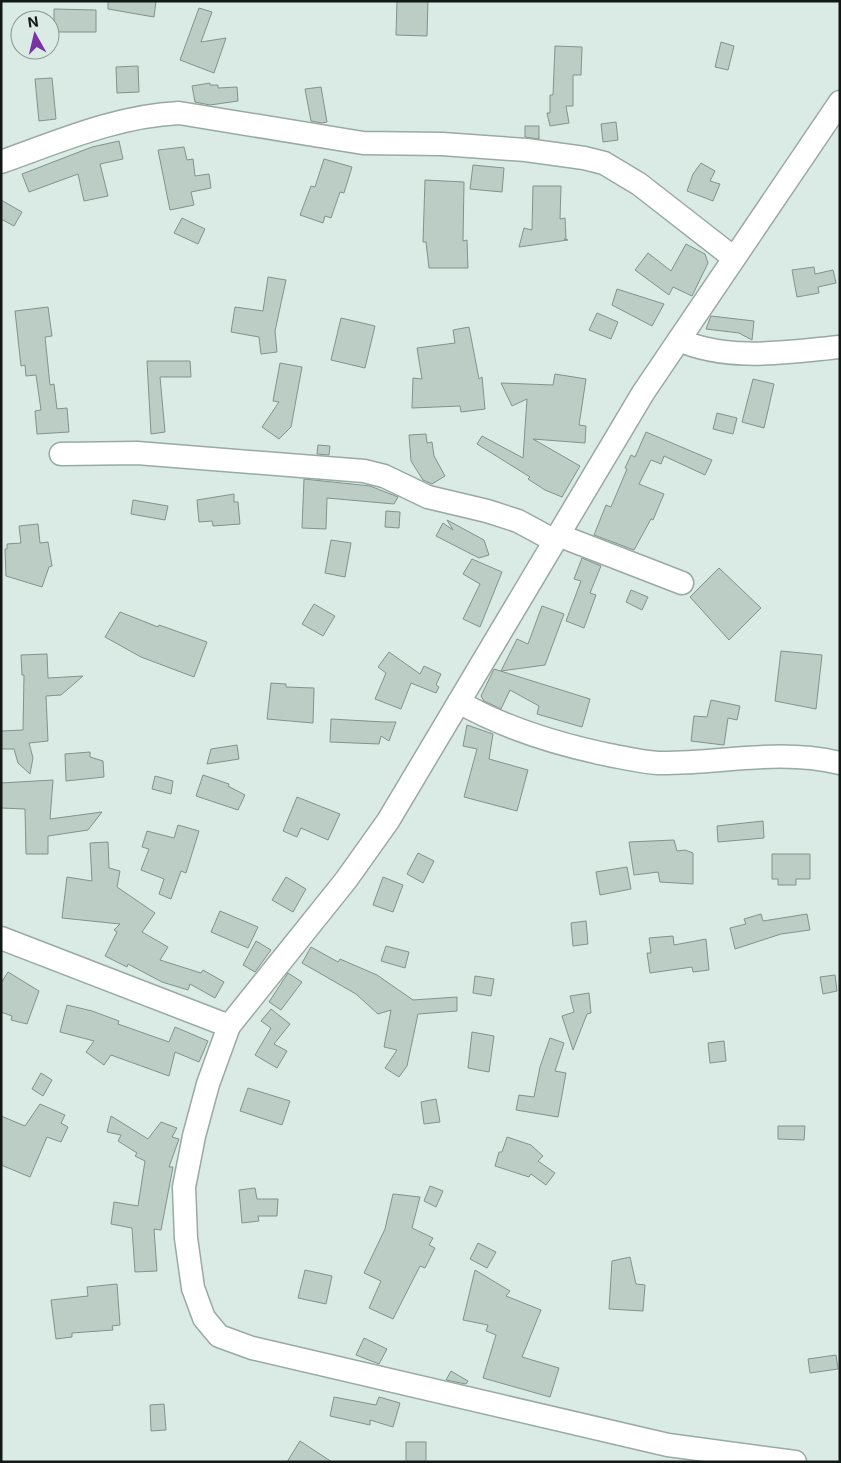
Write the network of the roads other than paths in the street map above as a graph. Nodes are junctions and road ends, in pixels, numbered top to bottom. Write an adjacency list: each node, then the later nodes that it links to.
1 (840, 102): 3 (street)
2 (1, 162): 3 (street)
3 (734, 258): 4 (street)
4 (679, 340): 5 (street); 7 (street)
5 (840, 347)
6 (61, 454): 7 (street)
7 (557, 538): 8 (street); 9 (street)
8 (682, 583)
9 (459, 702): 10 (street); 12 (street)
10 (840, 763)
11 (1, 938): 12 (street)
12 (229, 1026): 13 (street)
13 (795, 1462)

